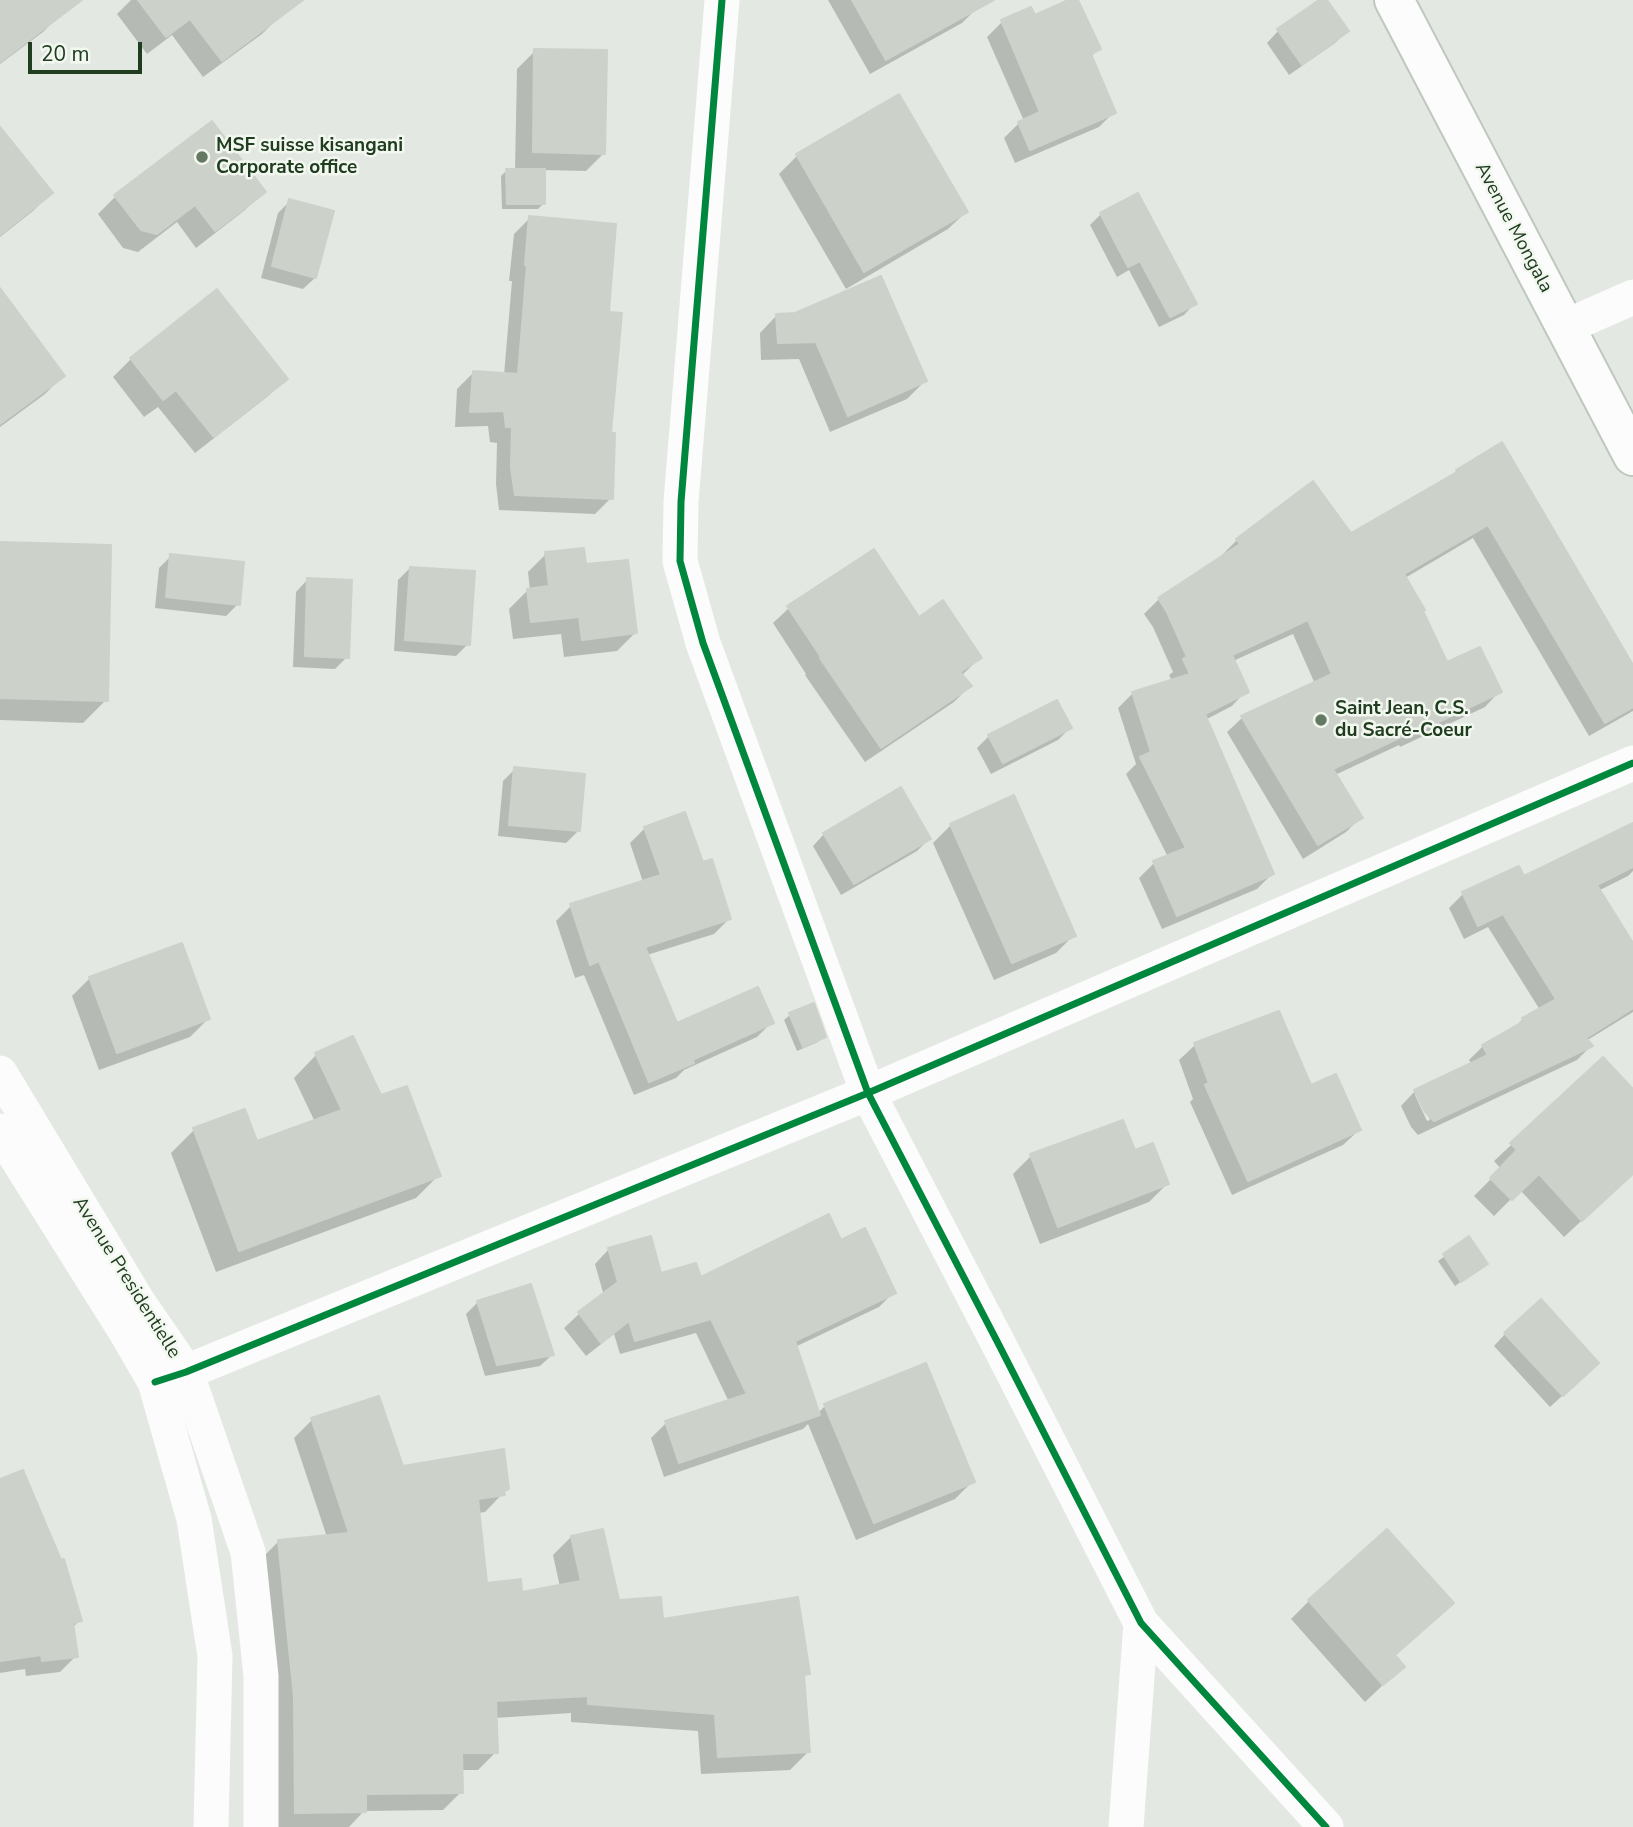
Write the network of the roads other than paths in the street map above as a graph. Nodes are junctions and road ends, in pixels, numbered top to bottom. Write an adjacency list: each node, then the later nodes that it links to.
1 (722, 0): 8 (street)
2 (1394, 0): 4 (street, Avenue Mongala)
3 (1633, 297): 4 (street)
4 (1565, 327): 5 (street, Avenue Mongala)
5 (1633, 456)
6 (1633, 763): 8 (street)
7 (0, 1073): 10 (street, Avenue Presidentielle)
8 (868, 1093): 10 (street); 11 (street)
9 (0, 1131): 10 (street, Avenue Presidentielle)
10 (171, 1377): 12 (street, Avenue Presidentielle); 13 (street, Avenue Presidentielle)
11 (1141, 1623): 14 (street); 15 (street)
12 (211, 1827)
13 (261, 1827)
14 (1125, 1827)
15 (1326, 1827)

